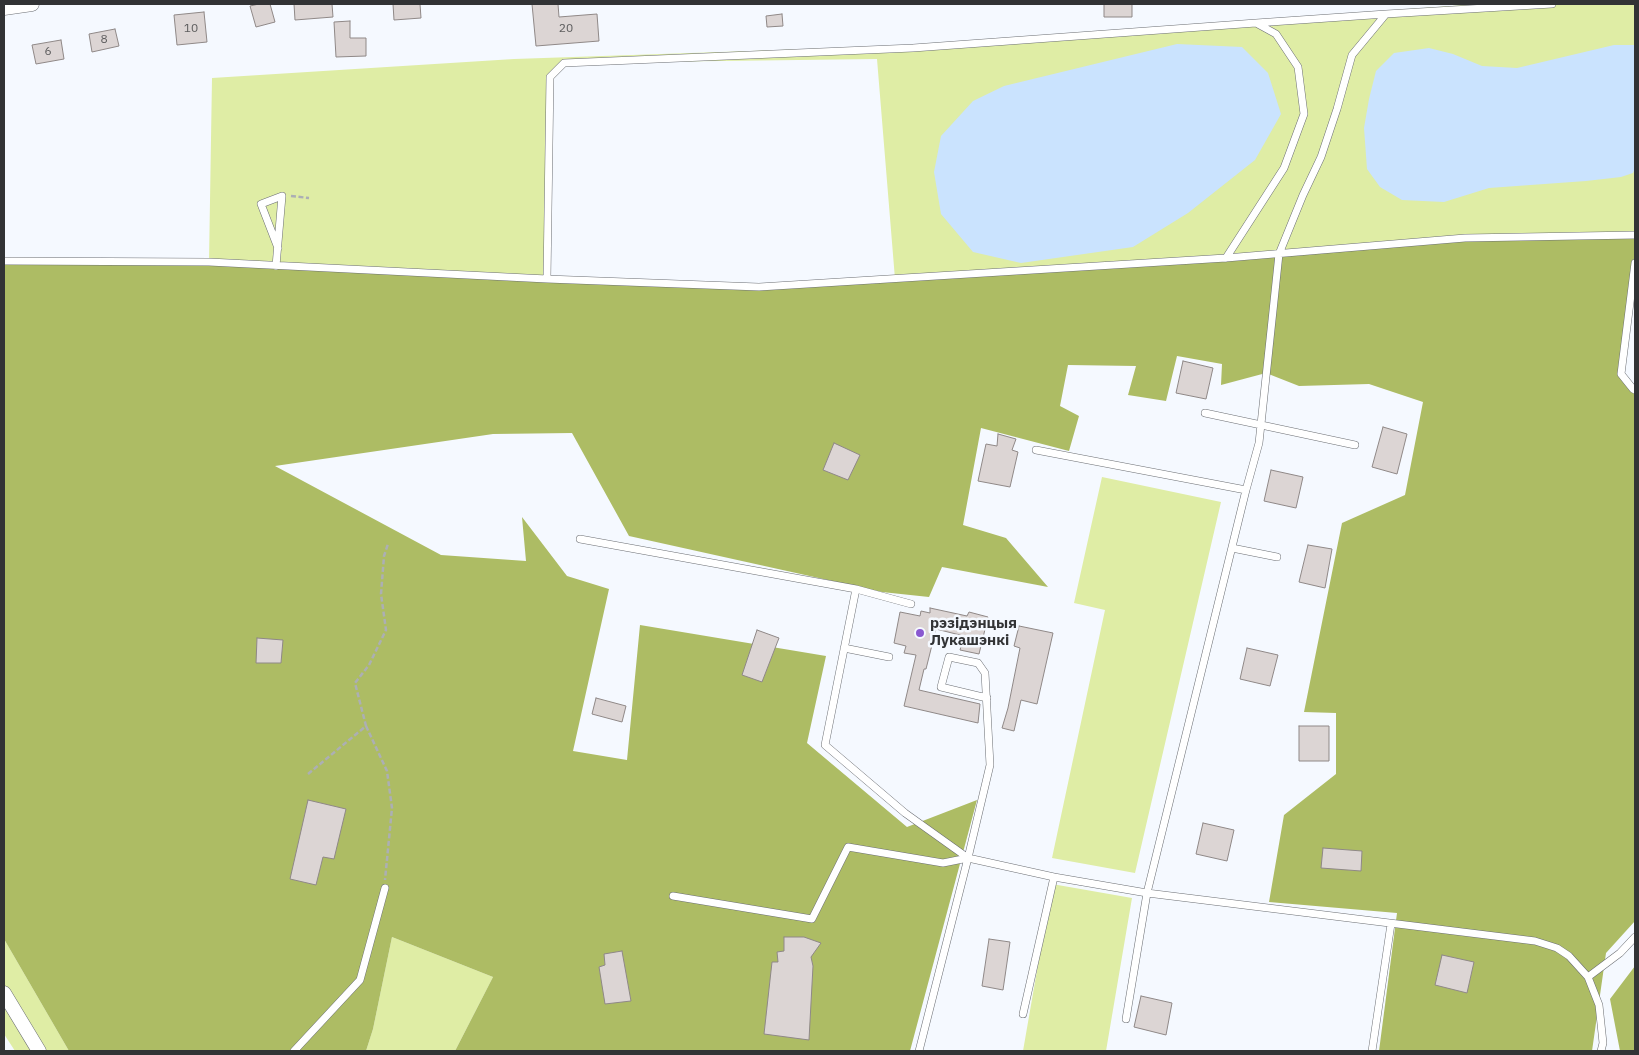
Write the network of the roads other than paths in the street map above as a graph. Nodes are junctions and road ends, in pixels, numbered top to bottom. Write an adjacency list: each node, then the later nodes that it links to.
1 (32, 4): 3 (street)
2 (1552, 4): 4 (lane)
3 (4, 8)
4 (1386, 14): 5 (lane); 8 (lane)
5 (1256, 23): 9 (lane); 13 (lane)
6 (1635, 235): 8 (lane)
7 (278, 248): 7 (lane); 12 (lane)
8 (1279, 254): 9 (lane); 16 (lane)
9 (1226, 258): 13 (lane)
10 (4, 261): 12 (lane)
11 (1635, 263): 14 (lane)
12 (276, 266): 13 (lane)
13 (547, 279)
14 (1635, 390)
15 (1205, 413): 16 (lane)
16 (1261, 425): 17 (lane); 19 (lane)
17 (1355, 445)
18 (1036, 450): 19 (lane)
19 (1246, 490): 21 (lane)
20 (580, 539): 23 (lane)
21 (1232, 548): 22 (lane); 31 (lane)
22 (1277, 557)
23 (856, 589): 24 (lane); 25 (lane)
24 (911, 604)
25 (844, 648): 26 (lane); 28 (lane)
26 (889, 657)
27 (987, 698): 27 (lane); 28 (lane)
28 (968, 858): 29 (lane); 32 (lane); 41 (lane)
29 (1054, 877): 31 (lane); 37 (lane)
30 (385, 888): 40 (lane)
31 (1147, 893): 33 (lane); 38 (lane)
32 (673, 896)
33 (1391, 924): 35 (lane); 42 (lane)
34 (1635, 937): 35 (lane)
35 (1588, 977): 43 (lane)
36 (4, 993): 39 (street)
37 (1023, 1014)
38 (1126, 1019)
39 (39, 1051)
40 (294, 1051)
41 (919, 1051)
42 (1372, 1051)
43 (1601, 1051)

